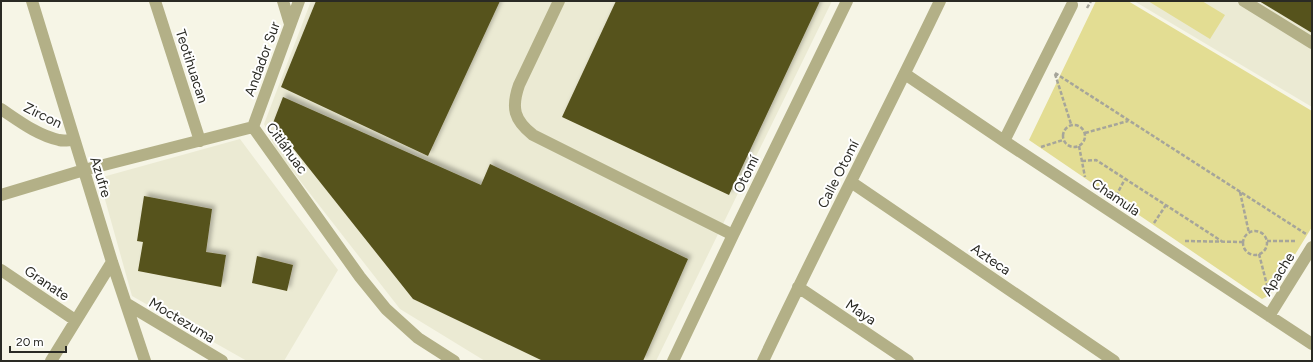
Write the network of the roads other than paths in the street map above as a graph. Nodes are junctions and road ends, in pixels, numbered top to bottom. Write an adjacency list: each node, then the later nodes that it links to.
1 (32, 1): 15 (street, Azufre)
2 (155, 1): 16 (street, Teotihuacan)
3 (283, 1): 10 (street)
4 (299, 1): 10 (street, Andador Sur)
5 (559, 1): 21 (street)
6 (847, 1): 21 (street, Otomí)
7 (940, 1): 12 (street, Calle Otomí)
8 (1244, 1): 11 (street)
9 (1072, 5): 17 (street)
10 (290, 24): 14 (street, Andador Sur)
11 (1312, 43)
12 (905, 74): 17 (street, Chamula); 19 (street, Calle Otomí)
13 (1, 109): 15 (street, Zircon)
14 (253, 127): 16 (street, Citláhuac); 33 (street, Citláhuac)
15 (74, 140): 18 (street, Azufre)
16 (200, 141): 18 (street, Citláhuac)
17 (1004, 141): 27 (street, Chamula)
18 (84, 170): 20 (street, Citláhuac); 23 (street, Azufre)
19 (851, 182): 25 (street, Calle Otomí); 37 (street, Azteca)
20 (1, 195)
21 (733, 235): 34 (street, Otomí)
22 (1307, 244): 27 (street, Apache)
23 (112, 262): 26 (street, Azufre); 28 (street)
24 (1, 270): 28 (street, Granate)
25 (798, 287): 35 (street, Calle Otomí); 36 (street, Maya)
26 (127, 304): 31 (street, Azufre); 32 (street, Moctezuma)
27 (1268, 316): 29 (street, Chamula)
28 (75, 320): 30 (street)
29 (1312, 344)
30 (51, 361)
31 (145, 361)
32 (222, 361)
33 (454, 361)
34 (673, 361)
35 (763, 361)
36 (908, 361)
37 (1114, 361)

